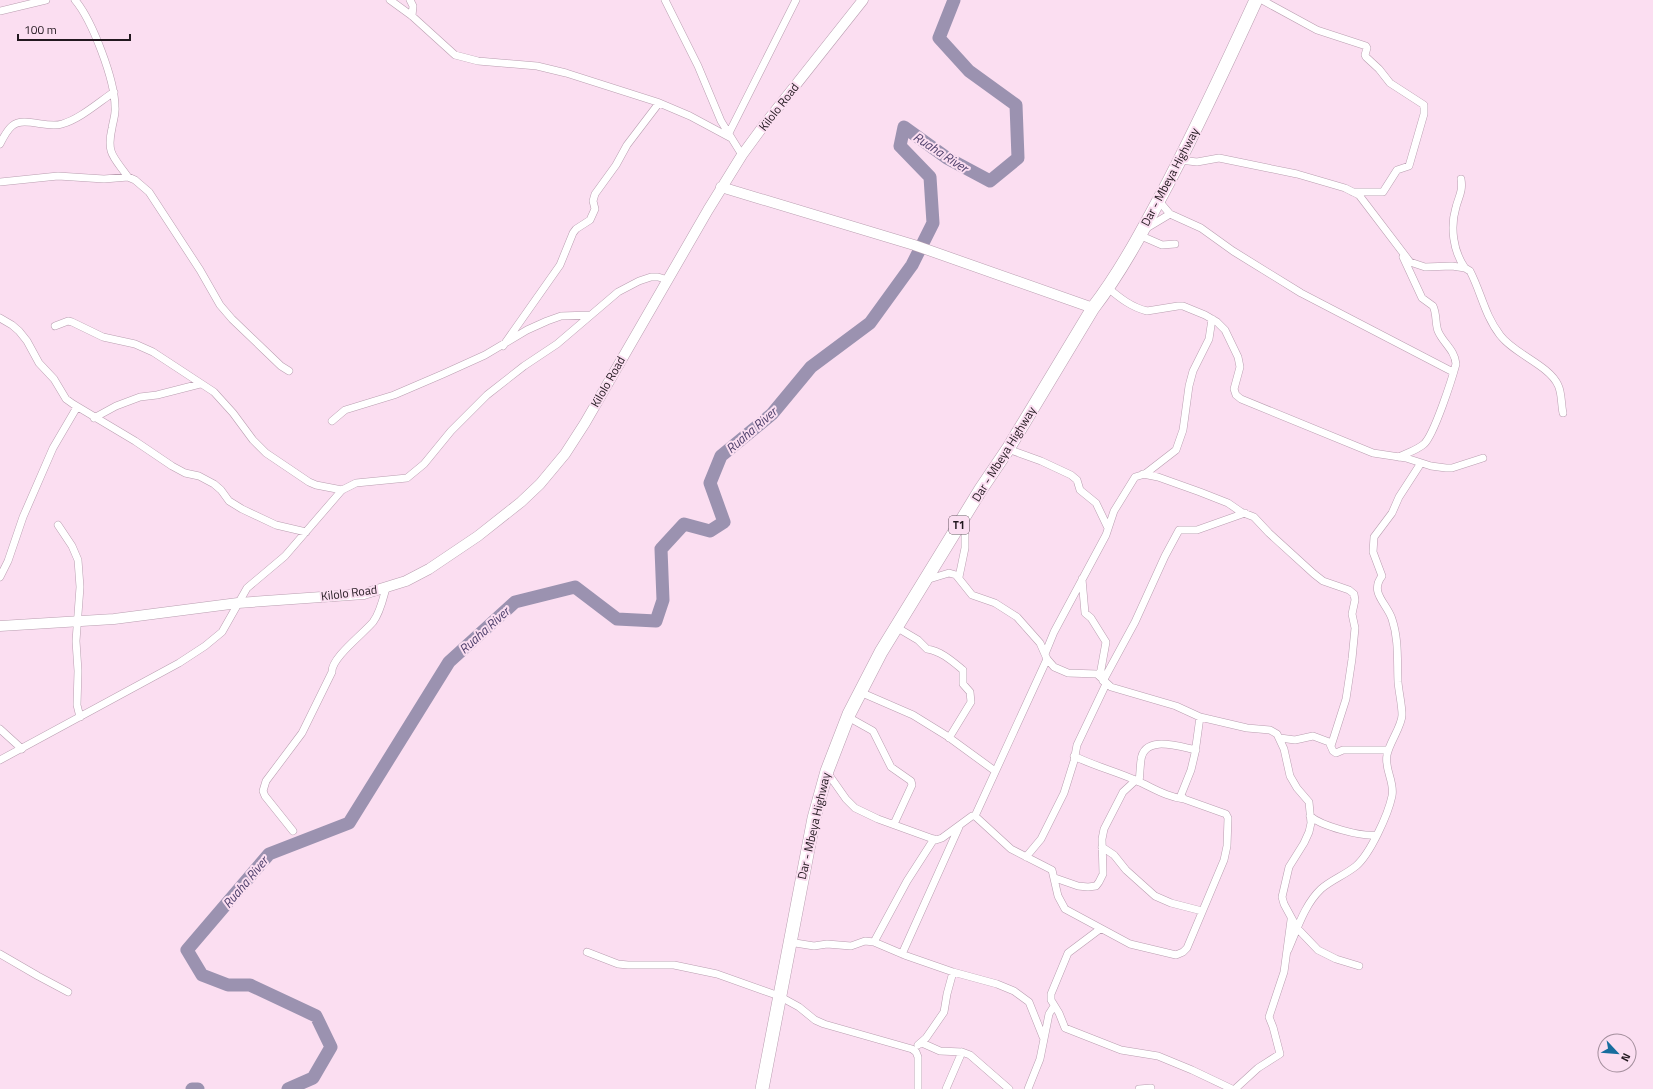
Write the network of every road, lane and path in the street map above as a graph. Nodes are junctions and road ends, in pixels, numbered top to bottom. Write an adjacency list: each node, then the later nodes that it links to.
1 (46, 0): 10 (street)
2 (75, 0): 12 (street)
3 (390, 0): 11 (street)
4 (410, 0): 11 (street)
5 (665, 0): 14 (street)
6 (796, 0): 14 (street)
7 (863, 0): 16 (main road, Kilolo Road)
8 (1256, 0): 17 (highway, Dar - Mbeya Highway / T1)
9 (1262, 0): 22 (street)
10 (0, 11)
11 (412, 16): 13 (street)
12 (114, 92): 15 (street); 18 (street)
13 (658, 103): 14 (street); 36 (street)
14 (730, 135): 16 (street)
15 (0, 144)
16 (742, 155): 21 (main road, Kilolo Road)
17 (1180, 160): 22 (street); 23 (highway, Dar - Mbeya Highway / T1)
18 (128, 177): 20 (street); 37 (street)
19 (1461, 179): 28 (street)
20 (0, 182)
21 (721, 187): 29 (main road, Kilolo Road); 31 (main road)
22 (1353, 192): 27 (street)
23 (1159, 201): 24 (street); 25 (highway, Dar - Mbeya Highway / T1)
24 (1170, 214): 25 (street); 38 (street)
25 (1141, 232): 26 (street); 30 (highway, Dar - Mbeya Highway / T1)
26 (1175, 244)
27 (1400, 251): 28 (street); 38 (street)
28 (1465, 268): 41 (street)
29 (668, 280): 32 (street); 59 (main road, Kilolo Road)
30 (1108, 288): 31 (highway, Dar - Mbeya Highway / T1); 34 (street)
31 (1093, 308): 44 (highway, Dar - Mbeya Highway / T1)
32 (590, 315): 36 (street); 49 (street)
33 (0, 318): 40 (street)
34 (1212, 319): 45 (street); 48 (street)
35 (55, 326): 39 (street)
36 (502, 346): 43 (street)
37 (289, 371)
38 (1452, 372): 45 (street)
39 (200, 384): 42 (street); 49 (street)
40 (77, 407): 42 (street); 56 (street)
41 (1563, 412)
42 (94, 418): 54 (street)
43 (332, 421)
44 (1008, 449): 51 (highway, Dar - Mbeya Highway / T1); 53 (street)
45 (1399, 457): 47 (street)
46 (1483, 458): 47 (street)
47 (1421, 463): 76 (street)
48 (1143, 474): 50 (street); 53 (street)
49 (342, 490): 54 (street)
50 (1244, 513): 65 (street); 73 (street)
51 (965, 516): 55 (street); 58 (highway, Dar - Mbeya Highway / T1)
52 (58, 525): 61 (street)
53 (1108, 528): 57 (street)
54 (306, 532): 60 (street)
55 (959, 577): 58 (street); 64 (street)
56 (0, 578)
57 (1082, 578): 64 (street); 65 (street)
58 (926, 580): 63 (highway, Dar - Mbeya Highway / T1)
59 (386, 588): 60 (main road, Kilolo Road); 87 (street)
60 (238, 603): 61 (main road, Kilolo Road); 67 (street)
61 (77, 621): 62 (main road, Kilolo Road); 67 (street)
62 (0, 626)
63 (896, 627): 66 (highway, Dar - Mbeya Highway / T1); 71 (street)
64 (1046, 656): 65 (street); 80 (street)
65 (1103, 680): 69 (street); 77 (street)
66 (860, 692): 68 (highway, Dar - Mbeya Highway / T1); 71 (street)
67 (80, 716): 74 (street)
68 (848, 717): 79 (highway, Dar - Mbeya Highway / T1); 85 (street)
69 (1200, 717): 72 (street); 75 (street)
70 (0, 729): 74 (street)
71 (949, 738): 80 (street)
72 (1280, 738): 73 (street); 84 (street)
73 (1331, 746): 76 (street)
74 (22, 749): 78 (street)
75 (1196, 750): 81 (street); 82 (street)
76 (1388, 750): 88 (street)
77 (1074, 756): 81 (street); 91 (street)
78 (0, 760)
79 (827, 771): 85 (street); 97 (highway, Dar - Mbeya Highway / T1)
80 (995, 771): 83 (street)
81 (1138, 781): 82 (street); 90 (street)
82 (1184, 799): 93 (street)
83 (975, 816): 86 (street); 91 (street)
84 (1310, 816): 88 (street); 94 (street)
85 (894, 824): 89 (street)
86 (960, 825): 89 (street); 102 (street)
87 (293, 831)
88 (1376, 835): 95 (street)
89 (934, 839): 98 (street)
90 (1102, 847): 92 (street); 93 (street)
91 (1026, 857): 92 (street)
92 (1054, 878): 96 (street)
93 (1202, 911): 96 (street)
94 (1291, 920): 95 (street); 99 (street)
95 (1297, 928): 99 (street); 103 (street)
96 (1100, 929): 107 (street)
97 (789, 942): 98 (street); 106 (highway, Dar - Mbeya Highway / T1)
98 (874, 942): 102 (street)
99 (1288, 950): 120 (street)
100 (587, 952): 106 (street)
101 (0, 954): 105 (street)
102 (902, 954): 104 (street)
103 (1359, 966)
104 (953, 972): 108 (street); 109 (street)
105 (68, 992)
106 (779, 996): 110 (street); 113 (highway, Dar - Mbeya Highway / T1)
107 (1054, 1006): 108 (street); 119 (street)
108 (1043, 1037): 117 (street)
109 (922, 1043): 110 (street); 111 (street)
110 (912, 1049): 114 (street)
111 (962, 1052): 115 (street); 116 (street)
112 (1151, 1088): 118 (street)
113 (762, 1089)
114 (918, 1089)
115 (946, 1089)
116 (1009, 1089)
117 (1028, 1089)
118 (1139, 1089)
119 (1232, 1089)
120 (1235, 1089)

